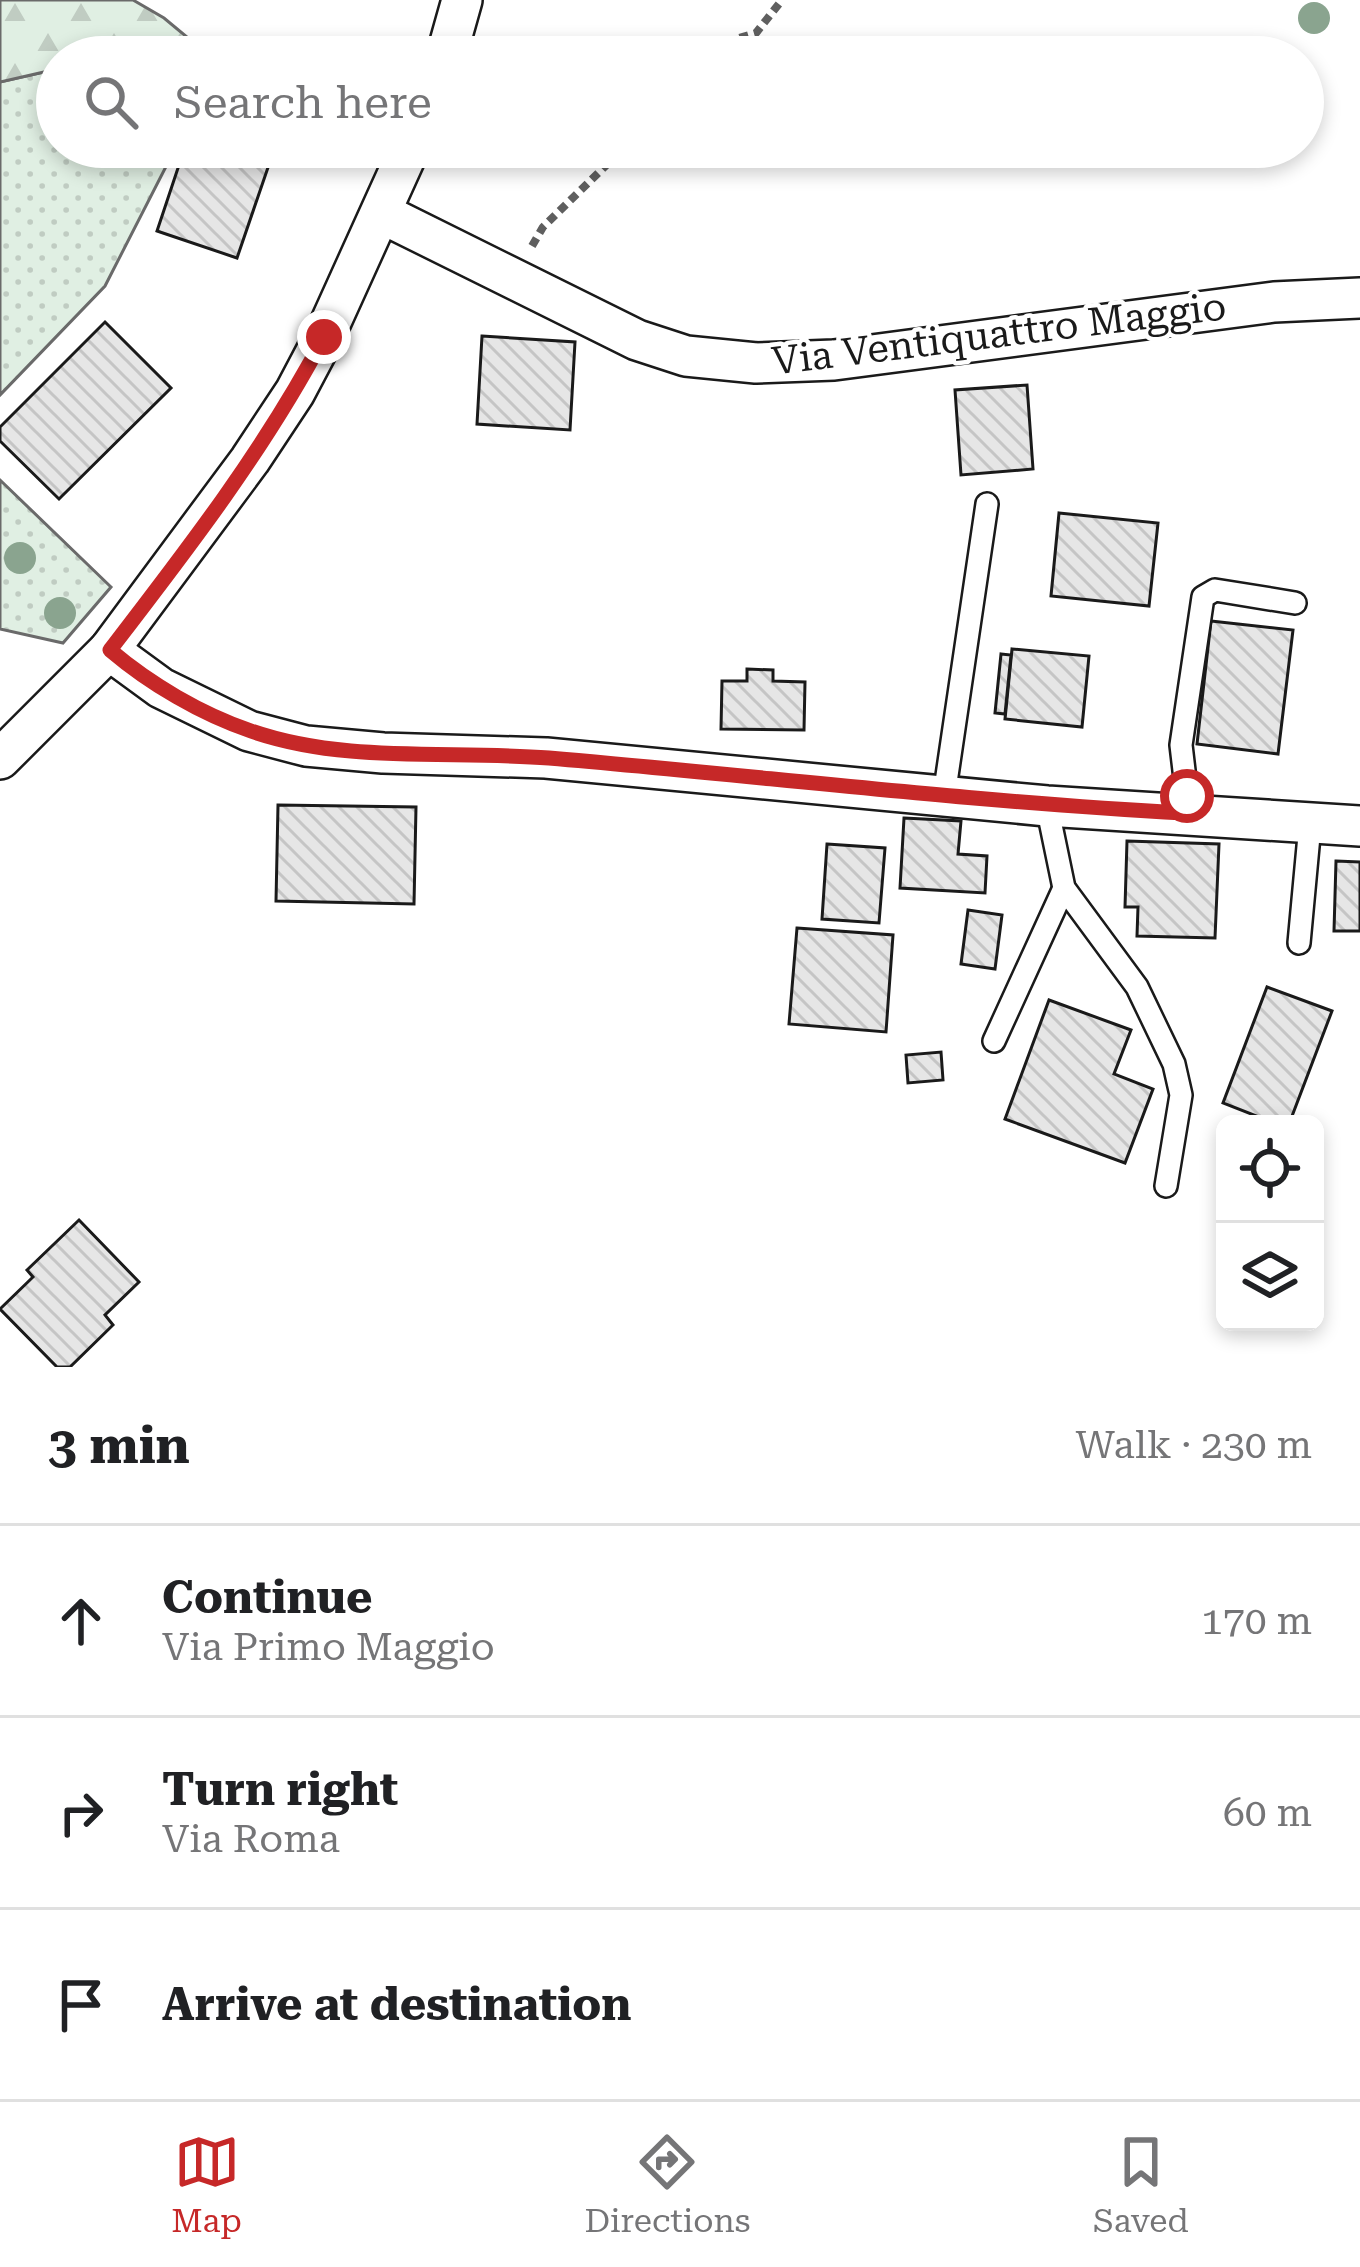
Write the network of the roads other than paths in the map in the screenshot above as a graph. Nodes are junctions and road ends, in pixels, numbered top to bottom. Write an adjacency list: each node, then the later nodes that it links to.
1 (462, 0): 2 (street)
2 (452, 36)
3 (401, 168): 4 (street)
4 (382, 214): 5 (street, Via Ventiquattro Maggio); 8 (street)
5 (1360, 298)
6 (987, 504): 10 (lane)
7 (1295, 603): 12 (lane)
8 (110, 650): 9 (street); 10 (street)
9 (0, 759)
10 (944, 796): 11 (street)
11 (1047, 806): 12 (street); 15 (lane)
12 (1184, 813): 13 (street)
13 (1310, 825): 14 (street); 16 (lane)
14 (1360, 826)
15 (1064, 888): 17 (lane); 18 (lane)
16 (1299, 943)
17 (994, 1041)
18 (1166, 1186)

